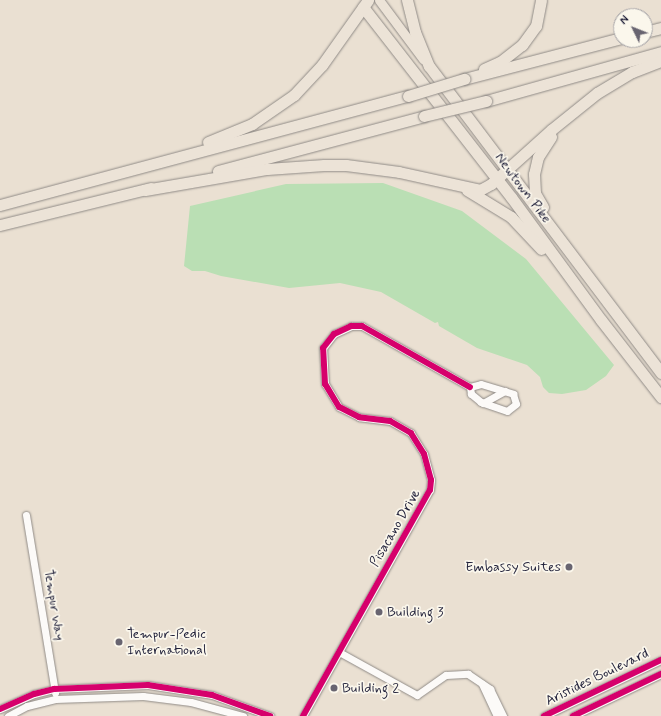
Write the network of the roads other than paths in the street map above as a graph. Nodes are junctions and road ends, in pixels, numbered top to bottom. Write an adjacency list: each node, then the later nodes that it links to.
1 (379, 0): 8 (main road, Newtown Pike)
2 (407, 0): 8 (highway)
3 (541, 0): 9 (highway)
4 (363, 2): 12 (highway); 13 (highway, Newtown Pike)
5 (613, 40): 9 (highway)
6 (661, 52): 15 (highway, bridge)
7 (661, 61): 10 (highway)
8 (429, 66): 11 (highway, Newtown Pike)
9 (464, 80): 12 (highway, bridge)
10 (568, 117): 11 (highway); 18 (highway)
11 (507, 169): 13 (highway); 18 (highway, Newtown Pike)
12 (121, 172): 16 (highway)
13 (497, 178): 14 (highway); 19 (highway, Newtown Pike)
14 (460, 186): 15 (highway); 19 (highway)
15 (145, 190): 17 (highway)
16 (0, 205)
17 (0, 225)
18 (587, 275): 20 (highway, Newtown Pike)
19 (601, 320): 21 (highway, Newtown Pike)
20 (660, 369): 21 (street)
21 (646, 377): 24 (highway, Newtown Pike)
22 (470, 387): 23 (street); 25 (street); 27 (street, Pisacano Drive)
23 (505, 391): 25 (street); 25 (street)
24 (661, 397)
25 (484, 403)
26 (26, 516): 31 (street, Tempur Way)
27 (339, 652): 30 (street); 39 (street, Pisacano Drive)
28 (661, 660): 42 (street, Aristides Boulevard)
29 (661, 674): 43 (street, Aristides Boulevard)
30 (482, 682): 40 (street); 41 (street)
31 (54, 689): 32 (street); 33 (street, Tempur Way); 35 (street)
32 (206, 694): 34 (street); 38 (street)
33 (55, 699): 34 (street); 36 (street)
34 (204, 705): 37 (street)
35 (0, 709)
36 (8, 716)
37 (243, 716)
38 (270, 716)
39 (303, 716)
40 (497, 716)
41 (503, 716)
42 (544, 716)
43 (573, 716)

